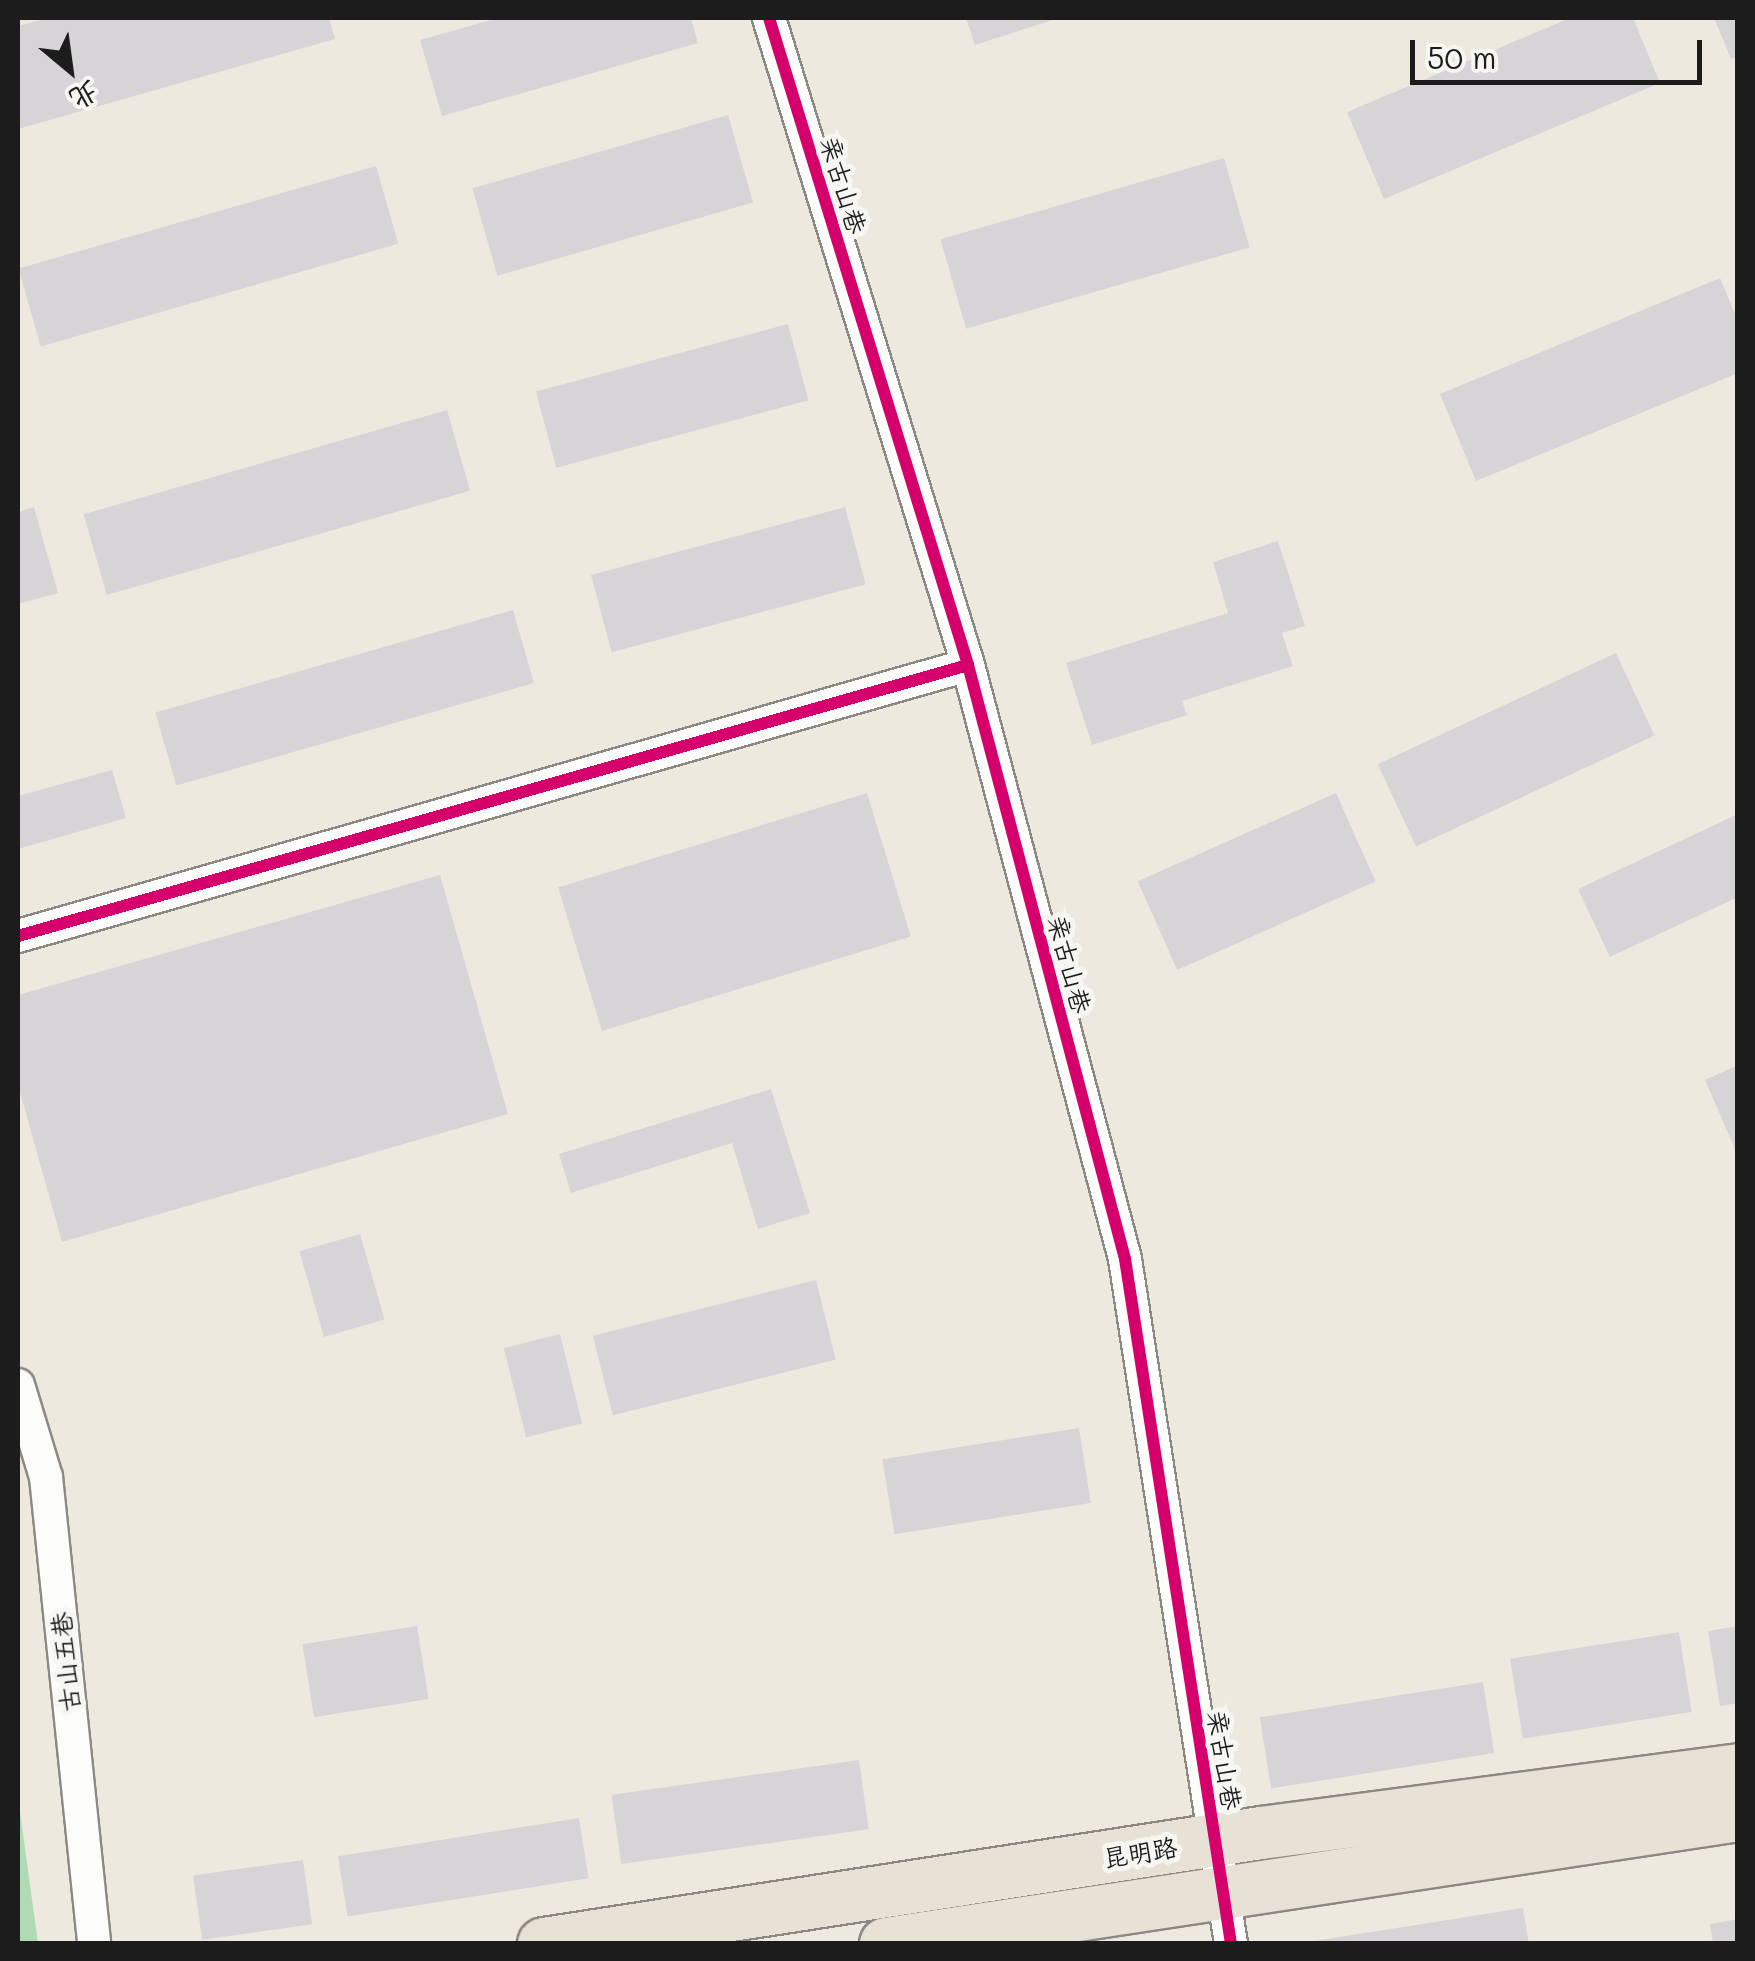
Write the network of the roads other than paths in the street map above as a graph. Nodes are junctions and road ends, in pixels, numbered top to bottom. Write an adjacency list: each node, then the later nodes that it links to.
1 (769, 18): 2 (street, 亲古山巷)
2 (968, 665): 3 (street); 7 (street, 亲古山巷)
3 (18, 936)
4 (18, 1384): 9 (street, 古山五巷)
5 (1738, 1770): 7 (main road, 昆明路)
6 (1738, 1815): 8 (main road)
7 (1215, 1841): 8 (street, 亲古山巷); 10 (main road, 昆明路)
8 (1228, 1919): 11 (main road)
9 (94, 1944)
10 (544, 1944)
11 (886, 1944)

